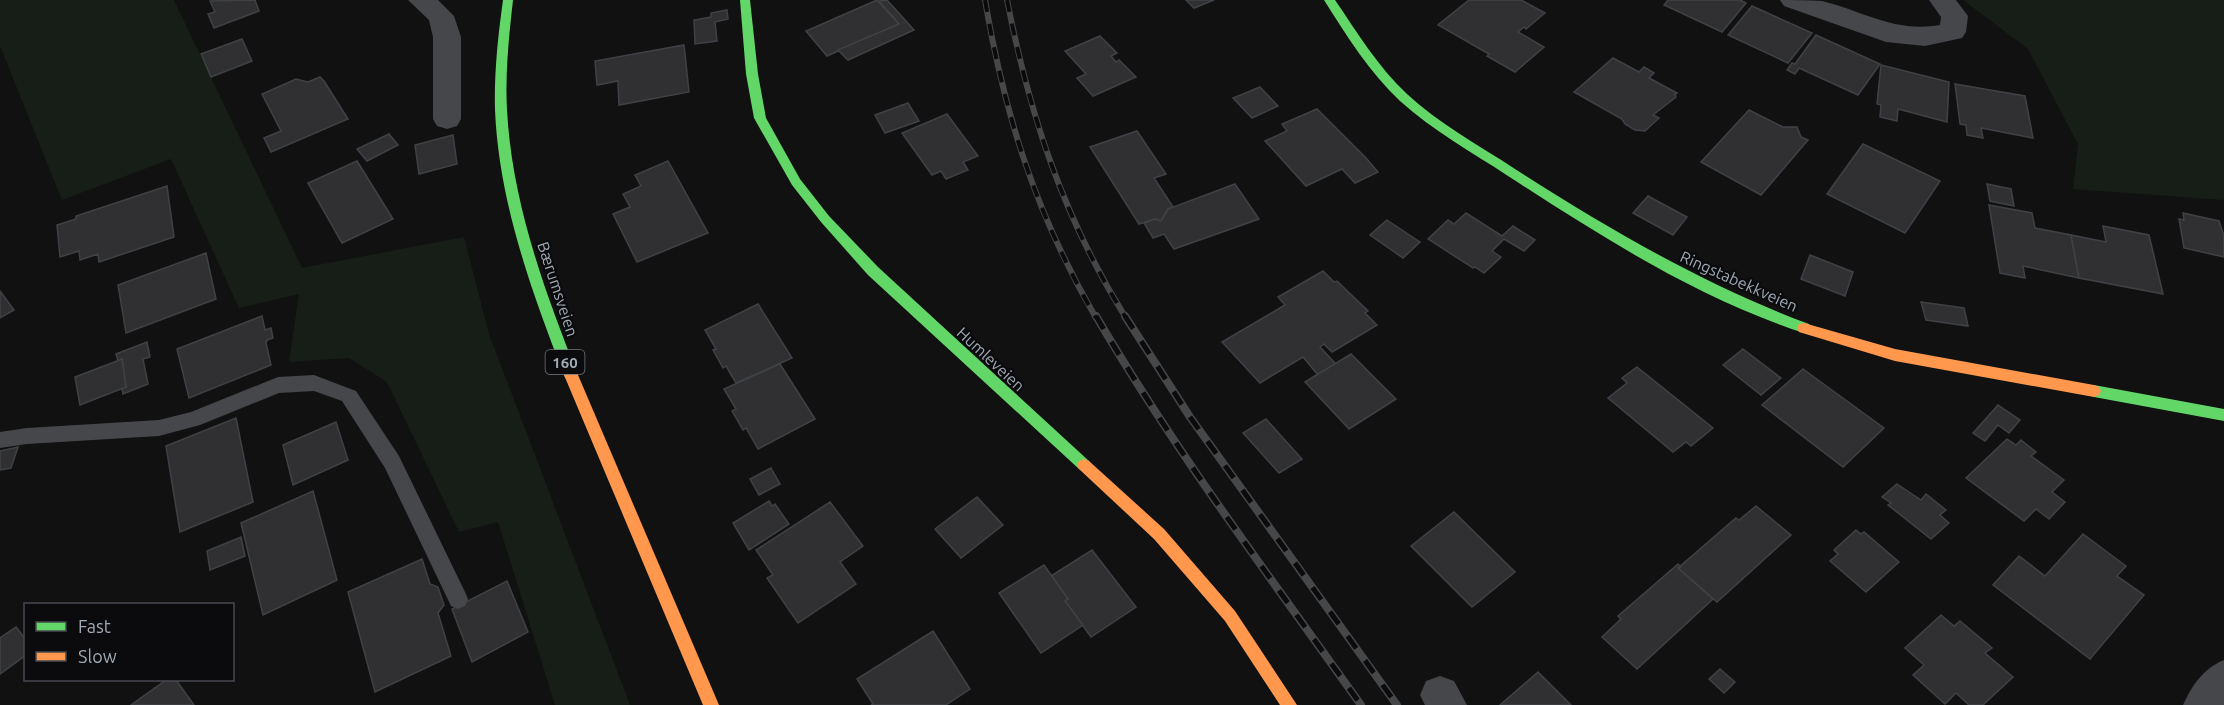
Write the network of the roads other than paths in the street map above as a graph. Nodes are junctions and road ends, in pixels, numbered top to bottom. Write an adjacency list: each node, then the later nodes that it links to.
1 (421, 0): 7 (street)
2 (508, 0): 12 (street, Bærumsveien / 160)
3 (745, 0): 13 (street, Humleveien)
4 (1329, 0): 8 (street, Ringstabekkveien)
5 (1793, 0): 6 (street)
6 (1942, 0)
7 (447, 119)
8 (2224, 416)
9 (0, 440): 10 (lane)
10 (458, 599)
11 (2224, 679): 14 (street)
12 (711, 705)
13 (1289, 705)
14 (2203, 705)

